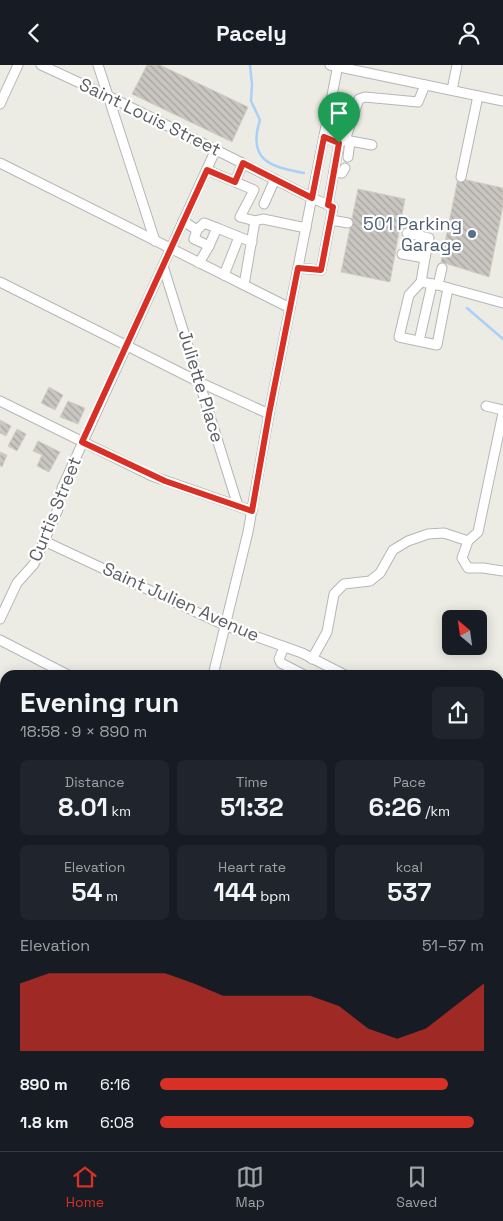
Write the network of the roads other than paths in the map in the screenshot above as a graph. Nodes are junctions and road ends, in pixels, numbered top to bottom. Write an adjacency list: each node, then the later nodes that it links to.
1 (18, 65): 11 (street)
2 (41, 65): 9 (street, Saint Louis Street)
3 (98, 65): 9 (street)
4 (457, 65): 7 (street)
5 (335, 66): 6 (street); 12 (street)
6 (425, 85): 7 (street); 13 (street)
7 (452, 90): 8 (street)
8 (478, 95): 10 (street); 22 (street)
9 (108, 96): 15 (street, Saint Louis Street); 37 (street)
10 (503, 101)
11 (0, 104)
12 (324, 137): 13 (street); 25 (street)
13 (344, 142): 14 (street); 16 (street); 21 (street)
14 (372, 145)
15 (216, 149): 18 (street, Saint Louis Street); 20 (street, Curtis Street)
16 (348, 157)
17 (0, 163): 37 (street)
18 (243, 163): 23 (street, Saint Louis Street); 24 (street)
19 (346, 168): 21 (street)
20 (207, 170): 24 (street); 29 (street, Curtis Street)
21 (334, 172): 27 (street)
22 (461, 177)
23 (275, 179): 25 (street, Saint Louis Street); 26 (street)
24 (235, 182): 30 (street)
25 (312, 198): 27 (street, Saint Louis Street); 33 (street)
26 (264, 204)
27 (328, 205): 28 (street)
28 (331, 220): 31 (street); 45 (street)
29 (183, 221): 34 (street); 40 (street, Curtis Street)
30 (255, 221): 33 (street); 38 (street)
31 (348, 223)
32 (216, 228): 34 (street); 36 (street); 39 (street)
33 (306, 228): 45 (street)
34 (197, 230): 39 (street)
35 (407, 233): 42 (street)
36 (238, 237): 38 (street); 47 (street)
37 (155, 241): 40 (street)
38 (252, 241): 50 (street)
39 (209, 246): 43 (street)
40 (170, 249): 43 (street); 44 (street, Curtis Street)
41 (402, 253): 42 (street)
42 (425, 258): 49 (street)
43 (200, 263): 47 (street)
44 (163, 266): 56 (street, Curtis Street); 57 (street, Juliette Place)
45 (298, 268): 54 (street)
46 (442, 268): 51 (street)
47 (224, 275): 50 (street)
48 (0, 282): 56 (street)
49 (421, 282): 51 (street); 55 (street)
50 (244, 285): 54 (street)
51 (435, 285): 52 (street); 55 (street)
52 (448, 288): 53 (street); 55 (street)
53 (503, 303)
54 (290, 308): 61 (street)
55 (419, 341)
56 (126, 345): 57 (street); 63 (street, Curtis Street)
57 (199, 381): 61 (street); 64 (street, Juliette Place)
58 (0, 401): 63 (street)
59 (486, 406): 60 (street)
60 (503, 411): 62 (street)
61 (269, 414): 65 (street)
62 (500, 441): 67 (street)
63 (82, 442): 64 (street); 66 (street, Curtis Street)
64 (238, 506): 65 (street)
65 (252, 511): 70 (street)
66 (44, 541): 69 (street, Curtis Street); 70 (street, Saint Julien Avenue)
67 (468, 541): 68 (street); 73 (street)
68 (503, 571)
69 (0, 619)
70 (224, 625): 72 (street, Saint Julien Avenue); 75 (street)
71 (0, 640): 74 (street)
72 (284, 647): 73 (street, Saint Julien Avenue); 76 (street)
73 (312, 659): 77 (street, Saint Julien Avenue)
74 (58, 670)
75 (214, 670)
76 (295, 670)
77 (335, 670)

